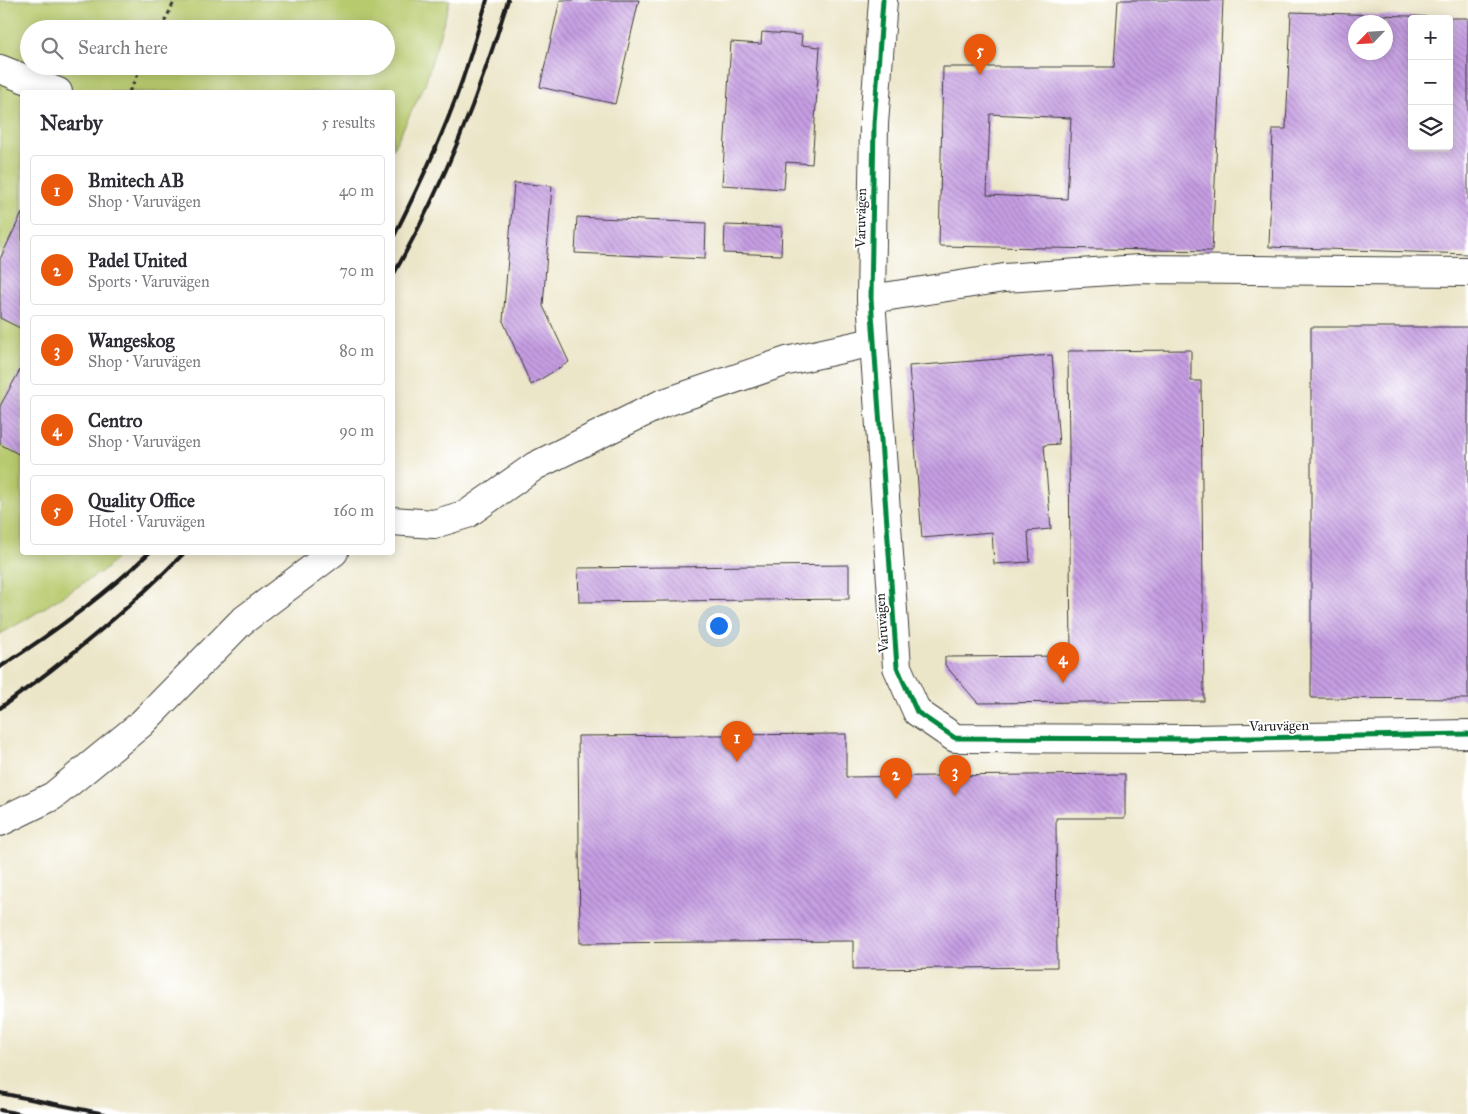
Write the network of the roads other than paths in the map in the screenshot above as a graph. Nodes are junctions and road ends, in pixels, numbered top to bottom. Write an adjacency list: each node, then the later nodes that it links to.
1 (883, 0): 5 (street, Varuvägen)
2 (0, 69): 3 (street)
3 (53, 90)
4 (1468, 272): 5 (street)
5 (871, 299): 6 (street, Varuvägen)
6 (873, 342): 7 (street); 9 (street, Varuvägen)
7 (395, 521)
8 (330, 555): 10 (street)
9 (1468, 734)
10 (0, 822)

